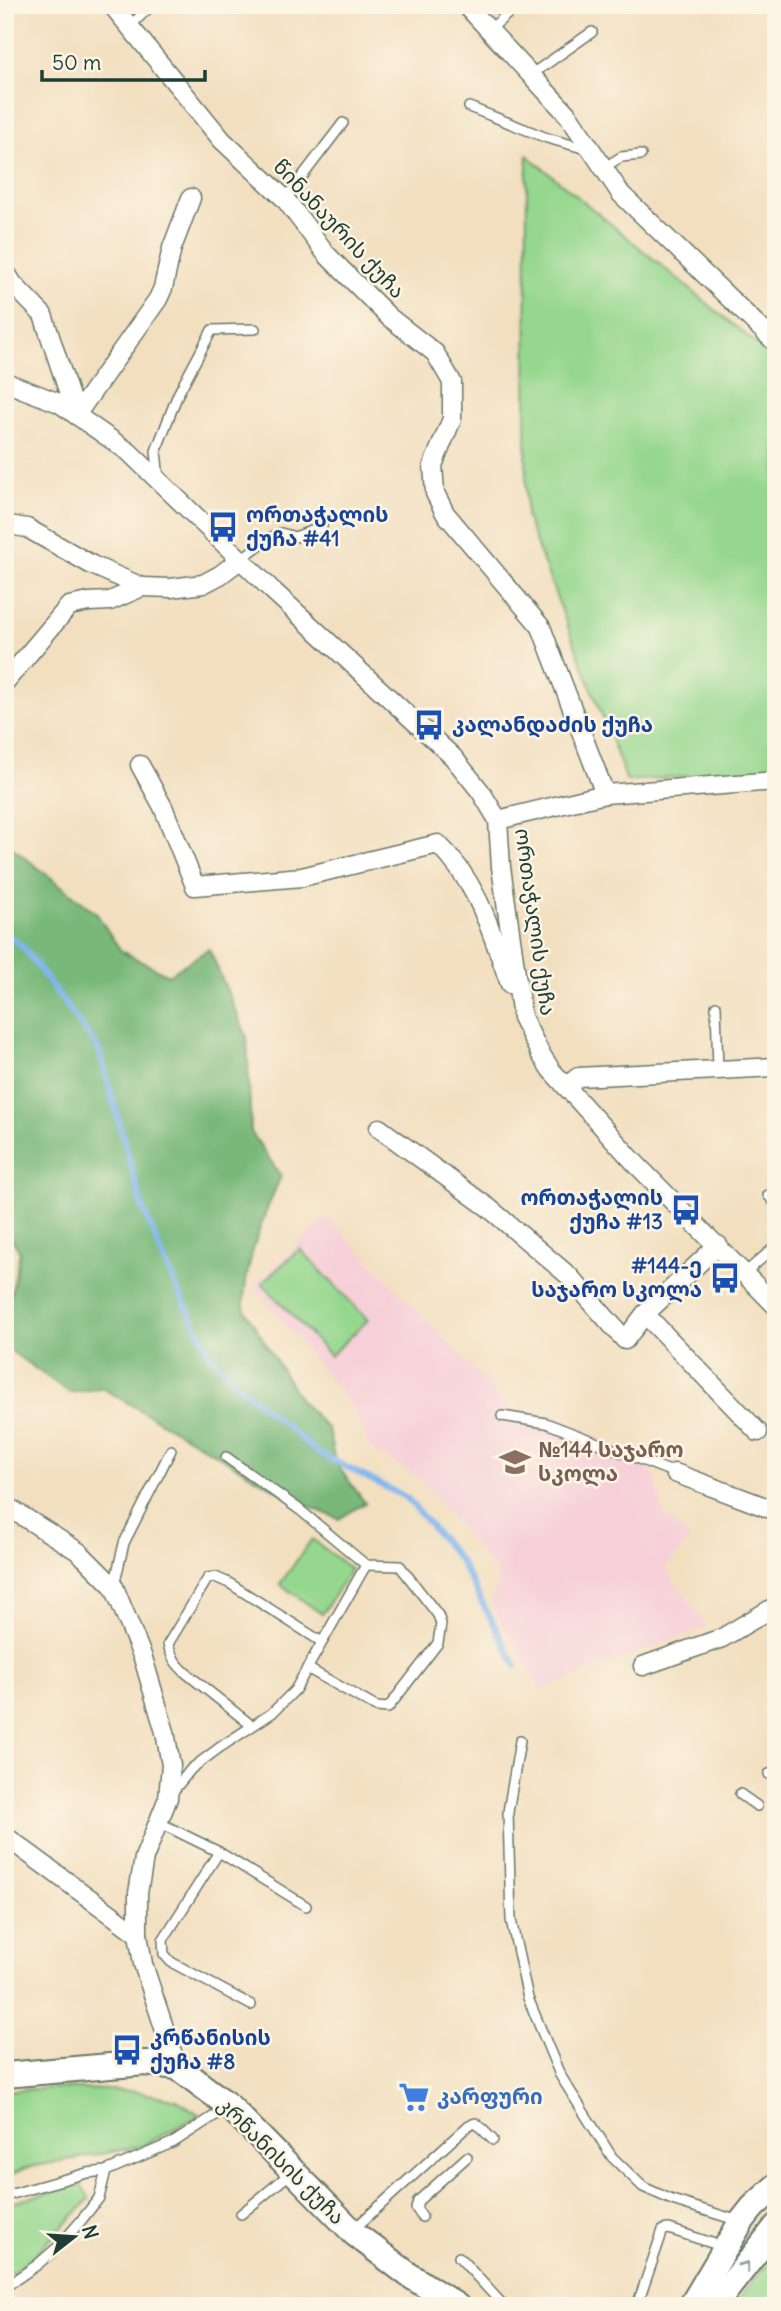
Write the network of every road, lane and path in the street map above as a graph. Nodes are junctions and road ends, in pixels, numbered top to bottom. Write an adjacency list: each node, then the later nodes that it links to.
1 (112, 5): 5 (street, წინანაურის ქუჩა)
2 (152, 5): 5 (lane)
3 (466, 5): 6 (street)
4 (518, 5): 6 (lane)
5 (130, 26): 15 (street, წინანაურის ქუჩა)
6 (488, 31): 8 (street)
7 (592, 32): 8 (lane)
8 (532, 74): 11 (street)
9 (469, 107): 11 (lane)
10 (343, 122): 15 (lane)
11 (592, 150): 13 (street)
12 (641, 155): 13 (lane)
13 (603, 168): 18 (street)
14 (191, 198): 20 (street)
15 (285, 199): 29 (street, წინანაურის ქუჩა)
16 (5, 271): 20 (street)
17 (255, 328): 21 (lane)
18 (776, 343)
19 (5, 382): 20 (street, ორთაჭალის ქუჩა)
20 (76, 415): 21 (street, ორთაჭალის ქუჩა)
21 (160, 481): 24 (street, ორთაჭალის ქუჩა)
22 (5, 527): 25 (street)
23 (322, 527): 24 (lane)
24 (242, 559): 25 (street); 30 (street, ორთაჭალის ქუჩა)
25 (142, 587): 26 (street)
26 (5, 682)
27 (140, 765): 32 (street)
28 (776, 781): 29 (street)
29 (605, 794): 30 (street)
30 (498, 820): 32 (street, ორთაჭალის ქუჩა)
31 (716, 1006): 34 (lane)
32 (522, 1017): 35 (street, ორთაჭალის ქუჩა)
33 (776, 1067): 34 (street)
34 (718, 1070): 35 (street)
35 (566, 1087): 39 (street, ორთაჭალის ქუჩა)
36 (379, 1128): 43 (street)
37 (768, 1195): 38 (lane)
38 (776, 1203)
39 (718, 1245): 41 (street, ორთაჭალის ქუჩა); 43 (street)
40 (776, 1246): 41 (lane)
41 (745, 1273): 42 (street, ორთაჭალის ქუჩა)
42 (776, 1306)
43 (645, 1314): 45 (street)
44 (502, 1416): 48 (lane)
45 (758, 1432)
46 (172, 1450): 52 (lane)
47 (226, 1457): 51 (lane)
48 (675, 1473): 50 (street)
49 (5, 1505): 52 (street)
50 (776, 1511)
51 (366, 1566): 54 (lane); 56 (lane)
52 (114, 1587): 60 (street)
53 (776, 1606): 55 (street)
54 (322, 1642): 56 (lane); 57 (lane)
55 (643, 1666)
56 (307, 1668): 57 (lane)
57 (251, 1726): 60 (lane)
58 (520, 1741): 79 (lane)
59 (740, 1794): 61 (lane)
60 (168, 1798): 62 (street)
61 (757, 1806)
62 (158, 1822): 64 (lane); 66 (street)
63 (5, 1836): 66 (street)
64 (219, 1852): 65 (lane); 67 (lane)
65 (306, 1906)
66 (138, 1934): 68 (street)
67 (251, 2005)
68 (177, 2067): 69 (street); 70 (street, კრწანისის ქუჩა)
69 (5, 2075)
70 (229, 2106): 73 (lane); 74 (street, კრწანისის ქუჩა)
71 (493, 2140): 81 (lane)
72 (467, 2157): 78 (lane)
73 (106, 2171): 76 (lane); 84 (lane)
74 (293, 2171): 77 (lane); 81 (street, კრწანისის ქუჩა)
75 (776, 2186): 79 (street)
76 (5, 2196)
77 (241, 2214)
78 (422, 2217)
79 (741, 2222): 82 (street)
80 (776, 2227): 89 (street, one-way to 80)
81 (352, 2231): 85 (street, კრწანისის ქუჩა)
82 (725, 2247): 87 (lane); 88 (street)
83 (459, 2257): 86 (lane)
84 (5, 2287)
85 (457, 2306)
86 (504, 2306)
87 (637, 2306)
88 (691, 2306)
89 (714, 2306)

